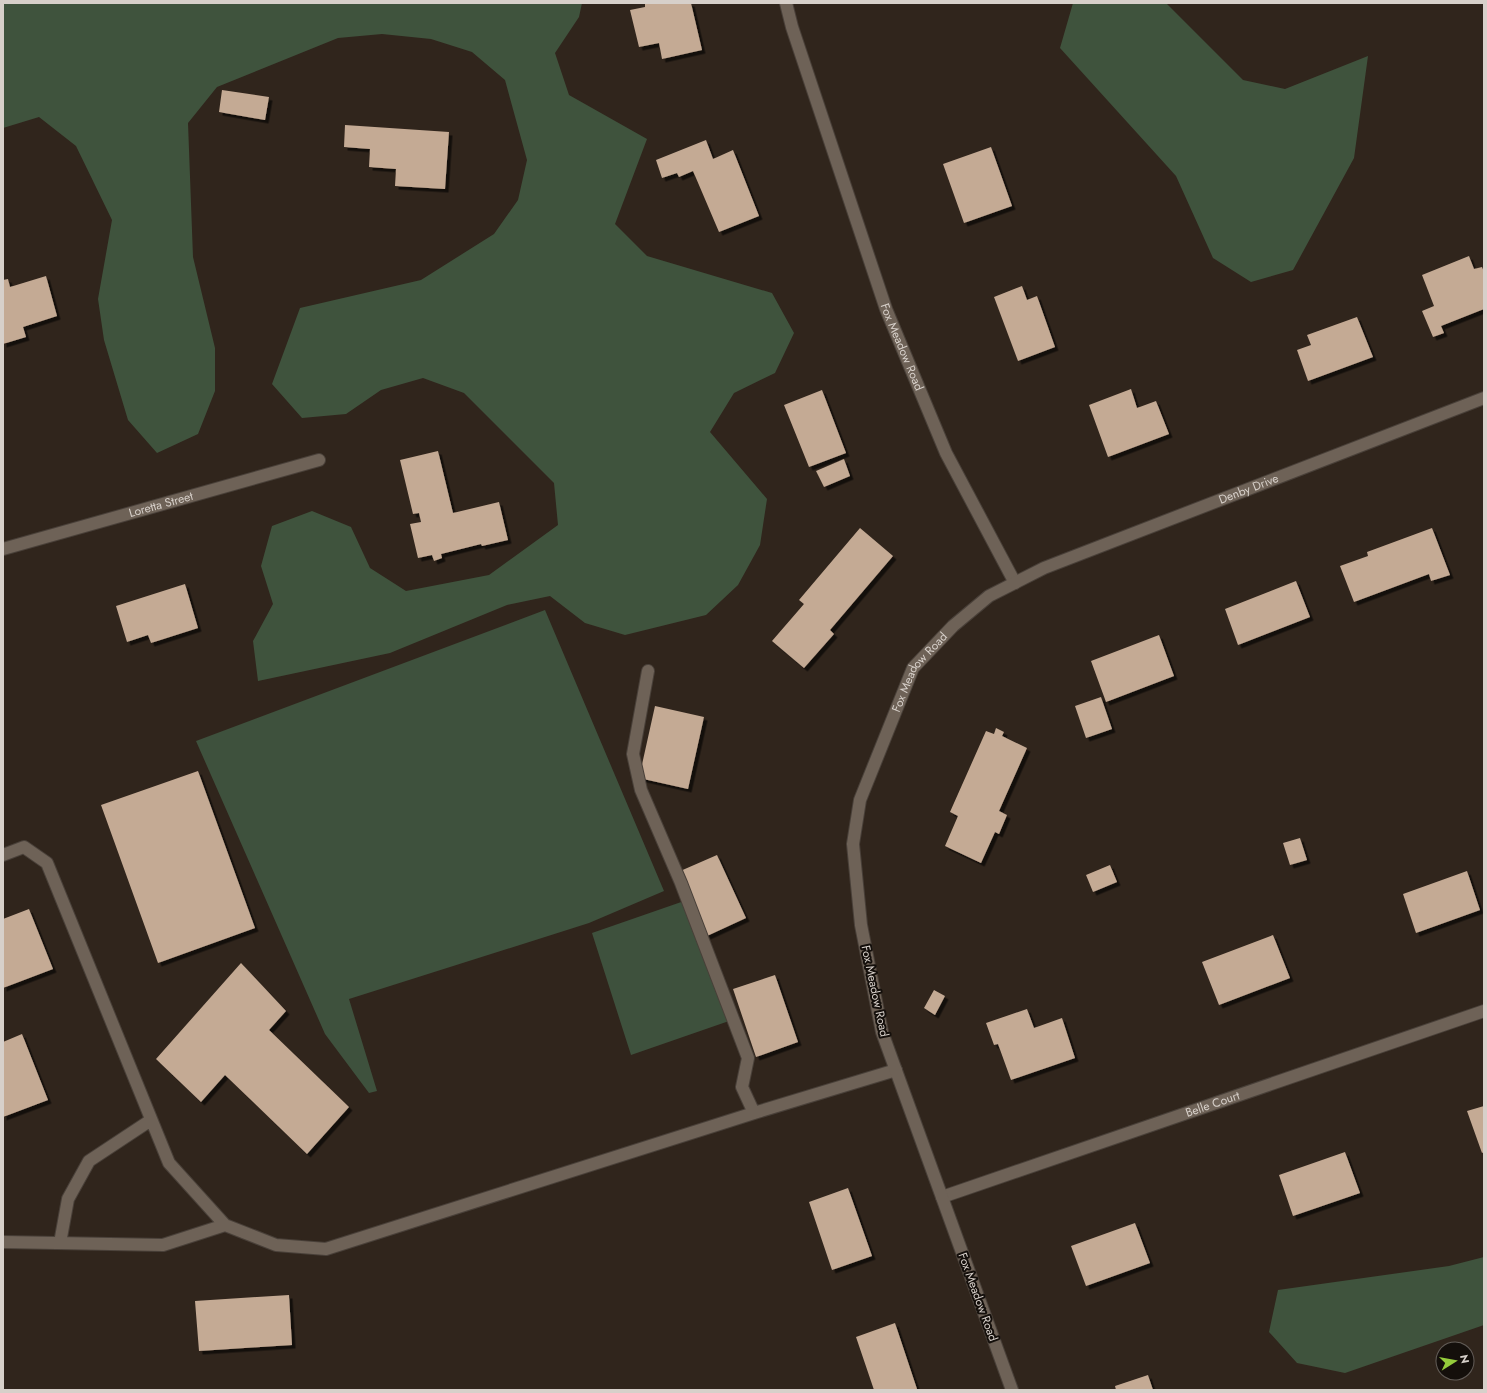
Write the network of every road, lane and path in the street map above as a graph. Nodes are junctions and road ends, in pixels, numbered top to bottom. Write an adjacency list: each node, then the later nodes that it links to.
1 (786, 3): 5 (street, Fox Meadow Road)
2 (1484, 398): 5 (street, Denby Drive)
3 (319, 460): 4 (street, Loretta Street)
4 (3, 549)
5 (1015, 583): 9 (street, Fox Meadow Road)
6 (648, 671): 10 (street)
7 (3, 855): 11 (street)
8 (1484, 1011): 12 (street, Belle Court)
9 (896, 1070): 10 (street); 12 (street, Fox Meadow Road)
10 (754, 1113): 13 (street)
11 (151, 1120): 13 (street); 15 (street)
12 (942, 1197): 16 (street, Fox Meadow Road)
13 (225, 1225): 15 (street)
14 (3, 1242): 15 (street)
15 (60, 1243)
16 (1012, 1390)

